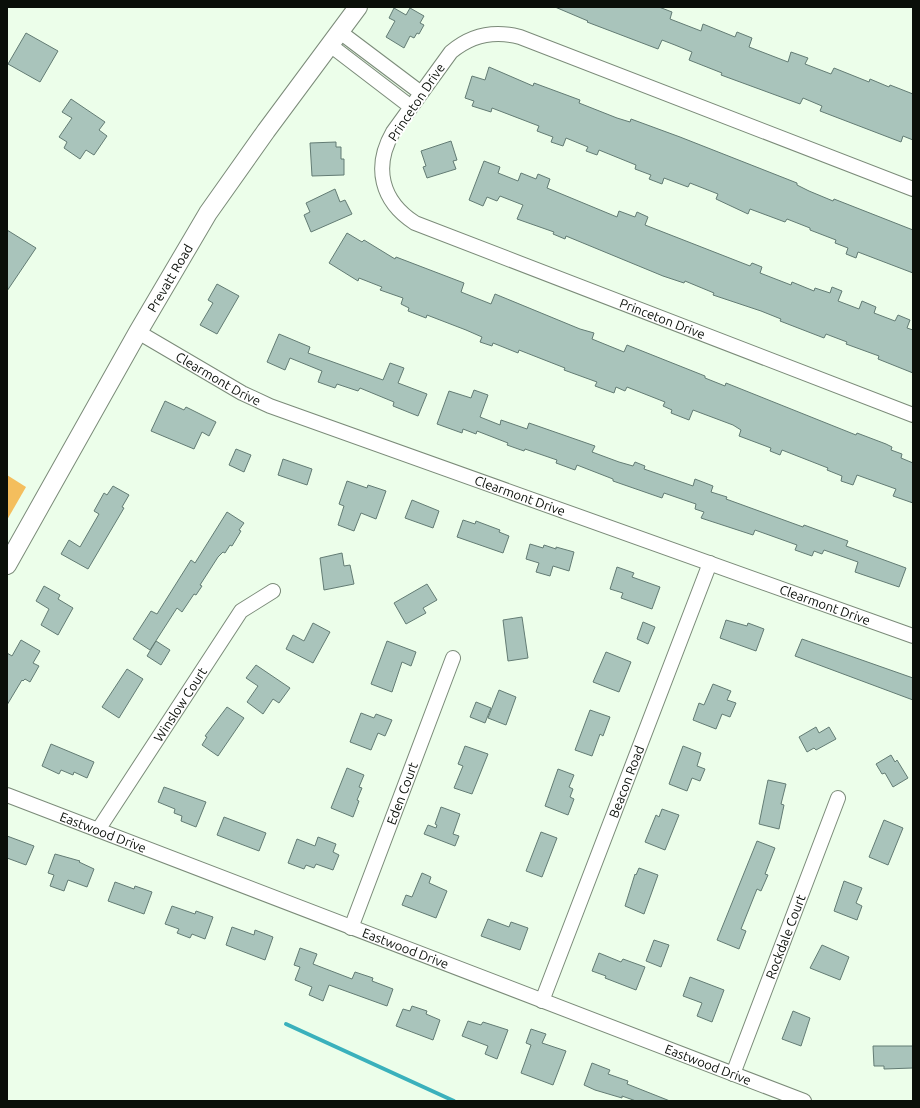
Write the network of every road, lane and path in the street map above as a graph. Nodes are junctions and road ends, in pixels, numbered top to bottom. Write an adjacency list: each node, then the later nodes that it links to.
1 (358, 7): 2 (street, Prevatt Road)
2 (335, 38): 3 (street); 4 (street); 6 (street, Prevatt Road)
3 (421, 93): 4 (street, Princeton Drive); 5 (street, Princeton Drive)
4 (411, 107): 7 (street, Princeton Drive)
5 (913, 189)
6 (138, 332): 8 (street, Clearmont Drive); 9 (street, Prevatt Road)
7 (913, 415)
8 (710, 563): 11 (street, Clearmont Drive); 17 (street, Beacon Road)
9 (7, 565)
10 (274, 591): 15 (street, Winslow Court)
11 (913, 636)
12 (453, 658): 16 (street, Eden Court)
13 (7, 795): 15 (street, Eastwood Drive)
14 (838, 798): 18 (street, Rockdale Court)
15 (98, 830): 16 (street, Eastwood Drive)
16 (351, 928): 17 (street, Eastwood Drive)
17 (542, 1001): 18 (street, Eastwood Drive)
18 (732, 1074): 19 (street, Eastwood Drive)
19 (804, 1101)

